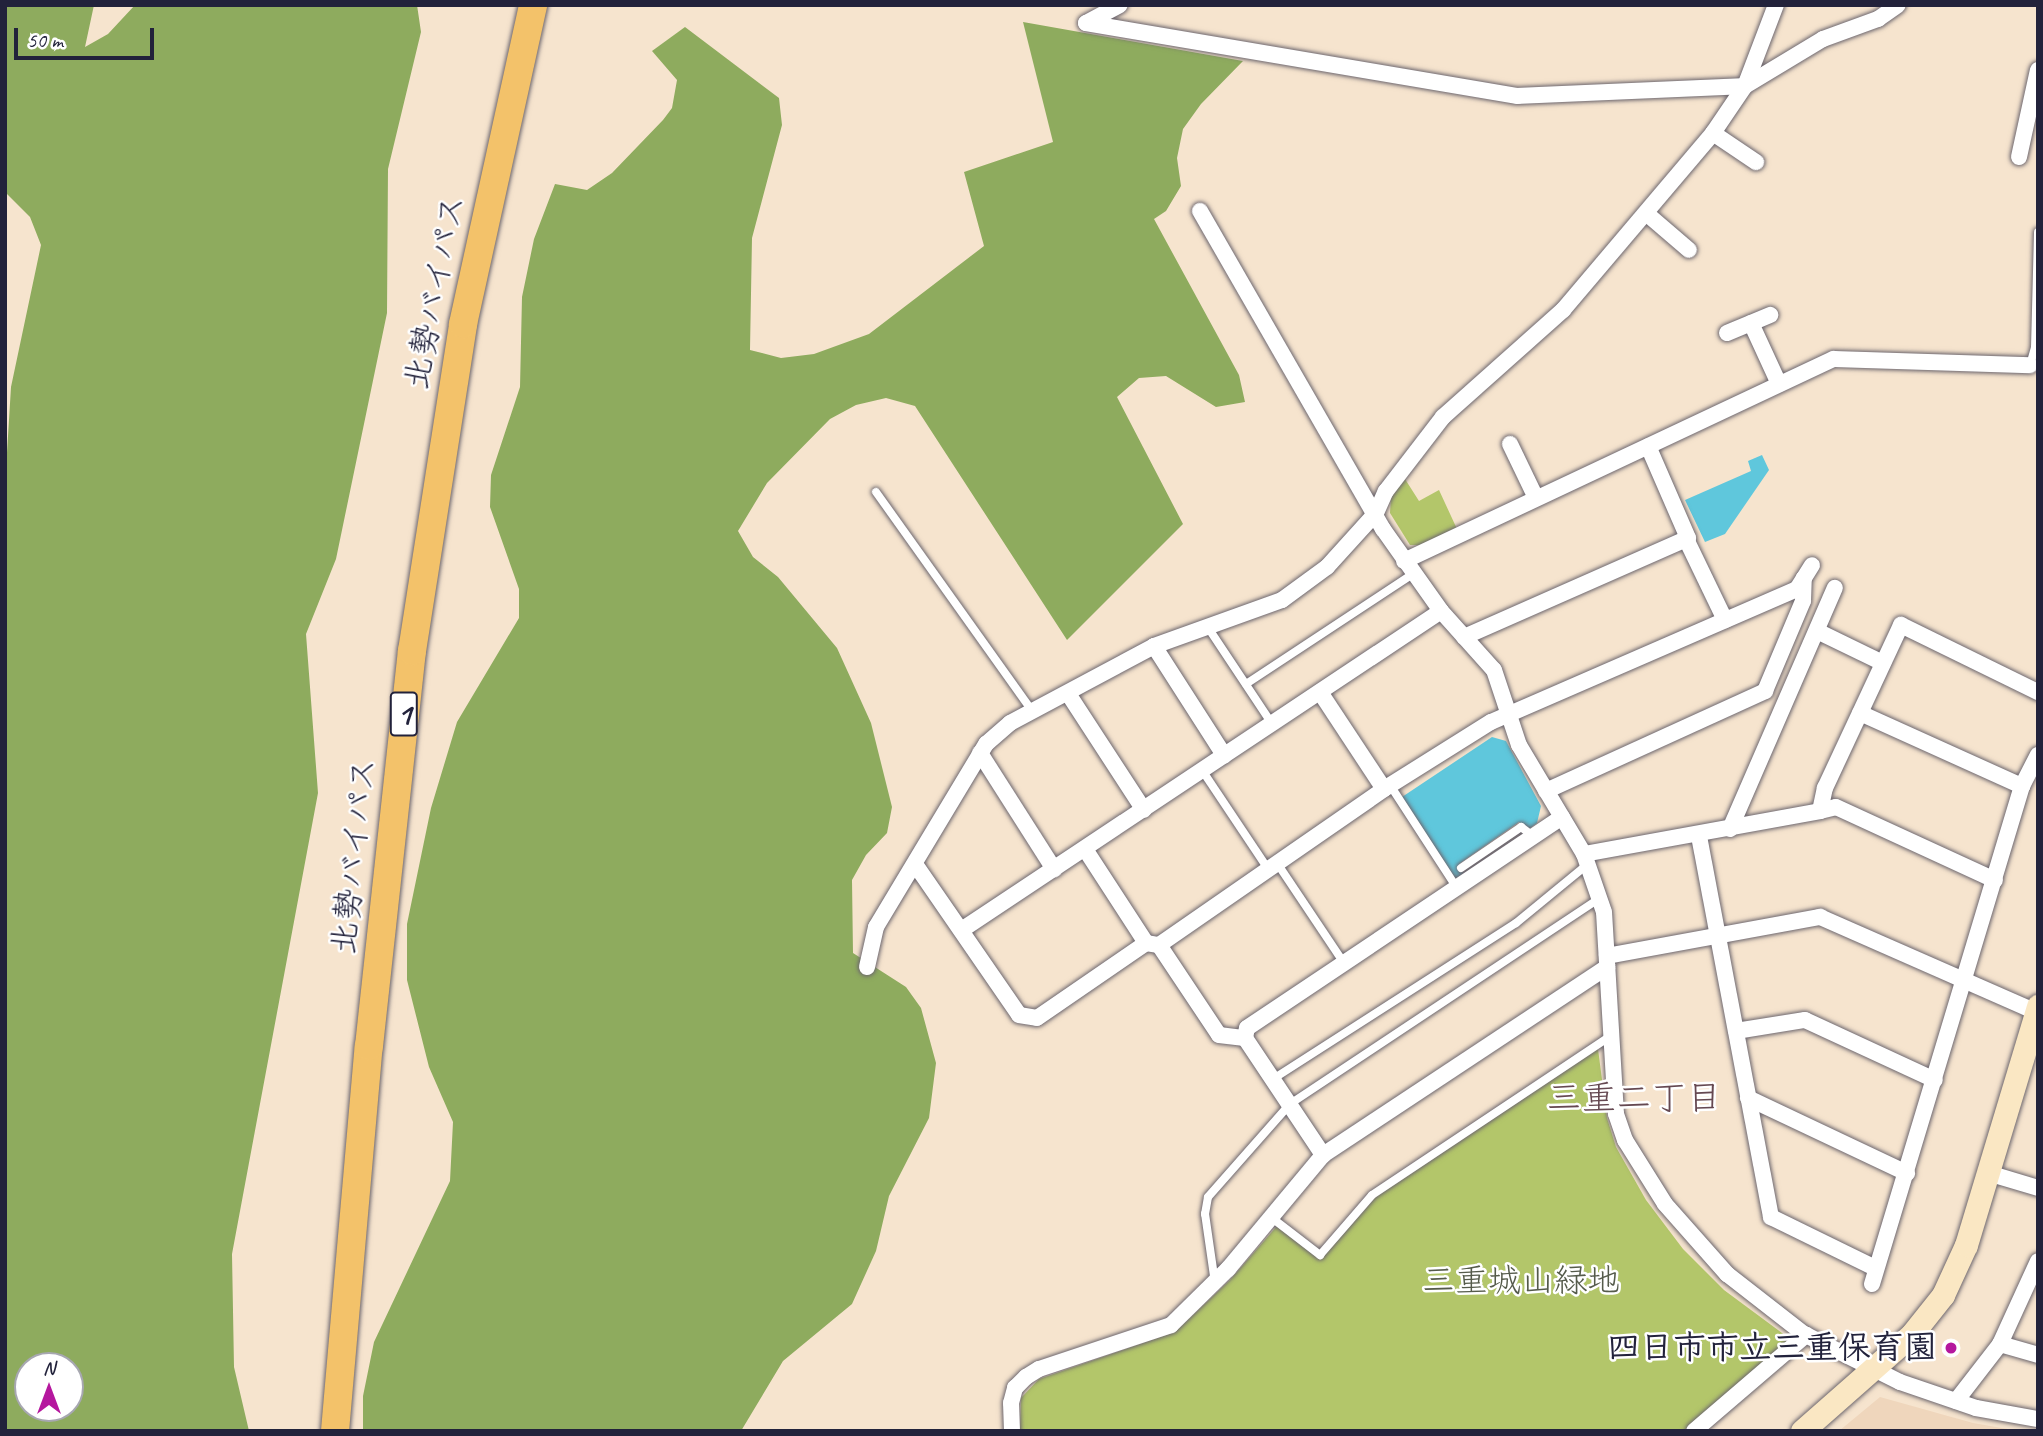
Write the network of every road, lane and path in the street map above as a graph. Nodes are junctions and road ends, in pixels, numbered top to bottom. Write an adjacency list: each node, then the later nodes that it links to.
1 (533, 5): 92 (highway, 北勢バイパス / 1)
2 (1120, 5): 6 (street)
3 (1776, 5): 6 (street)
4 (1898, 5): 6 (street)
5 (2038, 70): 8 (street)
6 (1745, 86): 7 (street)
7 (1713, 133): 9 (street); 11 (street)
8 (2019, 157)
9 (1756, 162)
10 (1200, 211): 23 (street)
11 (1647, 214): 13 (street); 23 (street)
12 (2038, 232): 17 (lane)
13 (1689, 250)
14 (1770, 314): 15 (street)
15 (1751, 323): 16 (street); 18 (street)
16 (1727, 333)
17 (2030, 365): 18 (street)
18 (1779, 384): 20 (street)
19 (1510, 444): 22 (street)
20 (1648, 446): 22 (street); 24 (street)
21 (876, 492): 38 (lane)
22 (1536, 498): 25 (street)
23 (1376, 513): 25 (street); 29 (street)
24 (1686, 540): 28 (street); 31 (street)
25 (1408, 567): 27 (street); 34 (lane)
26 (1835, 589): 30 (street)
27 (1441, 611): 31 (street); 35 (street)
28 (1725, 620): 40 (street); 48 (street)
29 (1207, 626): 32 (street); 34 (lane)
30 (1817, 631): 33 (street); 52 (street)
31 (1464, 637): 40 (street)
32 (1154, 646): 37 (street); 43 (street)
33 (1883, 663): 36 (street); 39 (street)
34 (1246, 684): 41 (lane)
35 (1320, 692): 41 (street); 47 (street)
36 (2038, 692)
37 (1069, 695): 38 (street); 49 (street)
38 (1034, 712): 42 (street)
39 (1860, 713): 46 (street); 50 (street)
40 (1509, 714): 47 (street); 48 (street)
41 (1272, 723): 43 (street)
42 (979, 753): 57 (street); 60 (street)
43 (1224, 755): 45 (street)
44 (2038, 755): 46 (street)
45 (1202, 770): 49 (street); 58 (lane)
46 (2022, 786): 61 (street)
47 (1387, 787): 58 (street); 62 (lane)
48 (1546, 791): 51 (street)
49 (1144, 810): 55 (street)
50 (1820, 811): 52 (street); 61 (street)
51 (1562, 817): 53 (street); 56 (street)
52 (1730, 829): 54 (street)
53 (1533, 836): 59 (lane); 62 (street)
54 (1699, 836): 56 (street); 65 (street)
55 (1085, 849): 60 (street); 66 (street)
56 (1586, 859): 63 (street); 75 (lane)
57 (915, 864): 64 (street); 69 (street)
58 (1272, 866): 66 (street); 68 (lane)
59 (1461, 868)
60 (1055, 869): 64 (street)
61 (1995, 880): 70 (street)
62 (1457, 888): 68 (street)
63 (1601, 897): 67 (street); 78 (lane)
64 (962, 929): 66 (street)
65 (1718, 934): 67 (street); 70 (street); 72 (street)
66 (1153, 944): 74 (street)
67 (1607, 961): 73 (street); 79 (street)
68 (1344, 963): 74 (street)
69 (867, 967)
70 (1966, 982): 71 (street); 76 (street)
71 (2037, 1009): 81 (street)
72 (1736, 1031): 76 (street); 77 (street)
73 (1610, 1037): 83 (lane); 86 (street)
74 (1245, 1038): 75 (street)
75 (1273, 1079): 78 (street)
76 (1935, 1080): 80 (street)
77 (1748, 1098): 80 (street); 80 (street)
78 (1290, 1104): 79 (street); 85 (lane)
79 (1323, 1155): 83 (street)
80 (1907, 1173)
81 (1988, 1173): 82 (street); 89 (street)
82 (2038, 1188)
83 (1272, 1218): 85 (street)
84 (2038, 1261): 87 (street)
85 (1215, 1283): 93 (street)
86 (1807, 1335): 89 (street); 94 (street)
87 (2000, 1344): 88 (street); 90 (street)
88 (2038, 1355)
89 (1872, 1372): 90 (street); 95 (street)
90 (1956, 1401): 91 (street)
91 (2038, 1419)
92 (335, 1431)
93 (1012, 1431)
94 (1694, 1431)
95 (1801, 1431)

